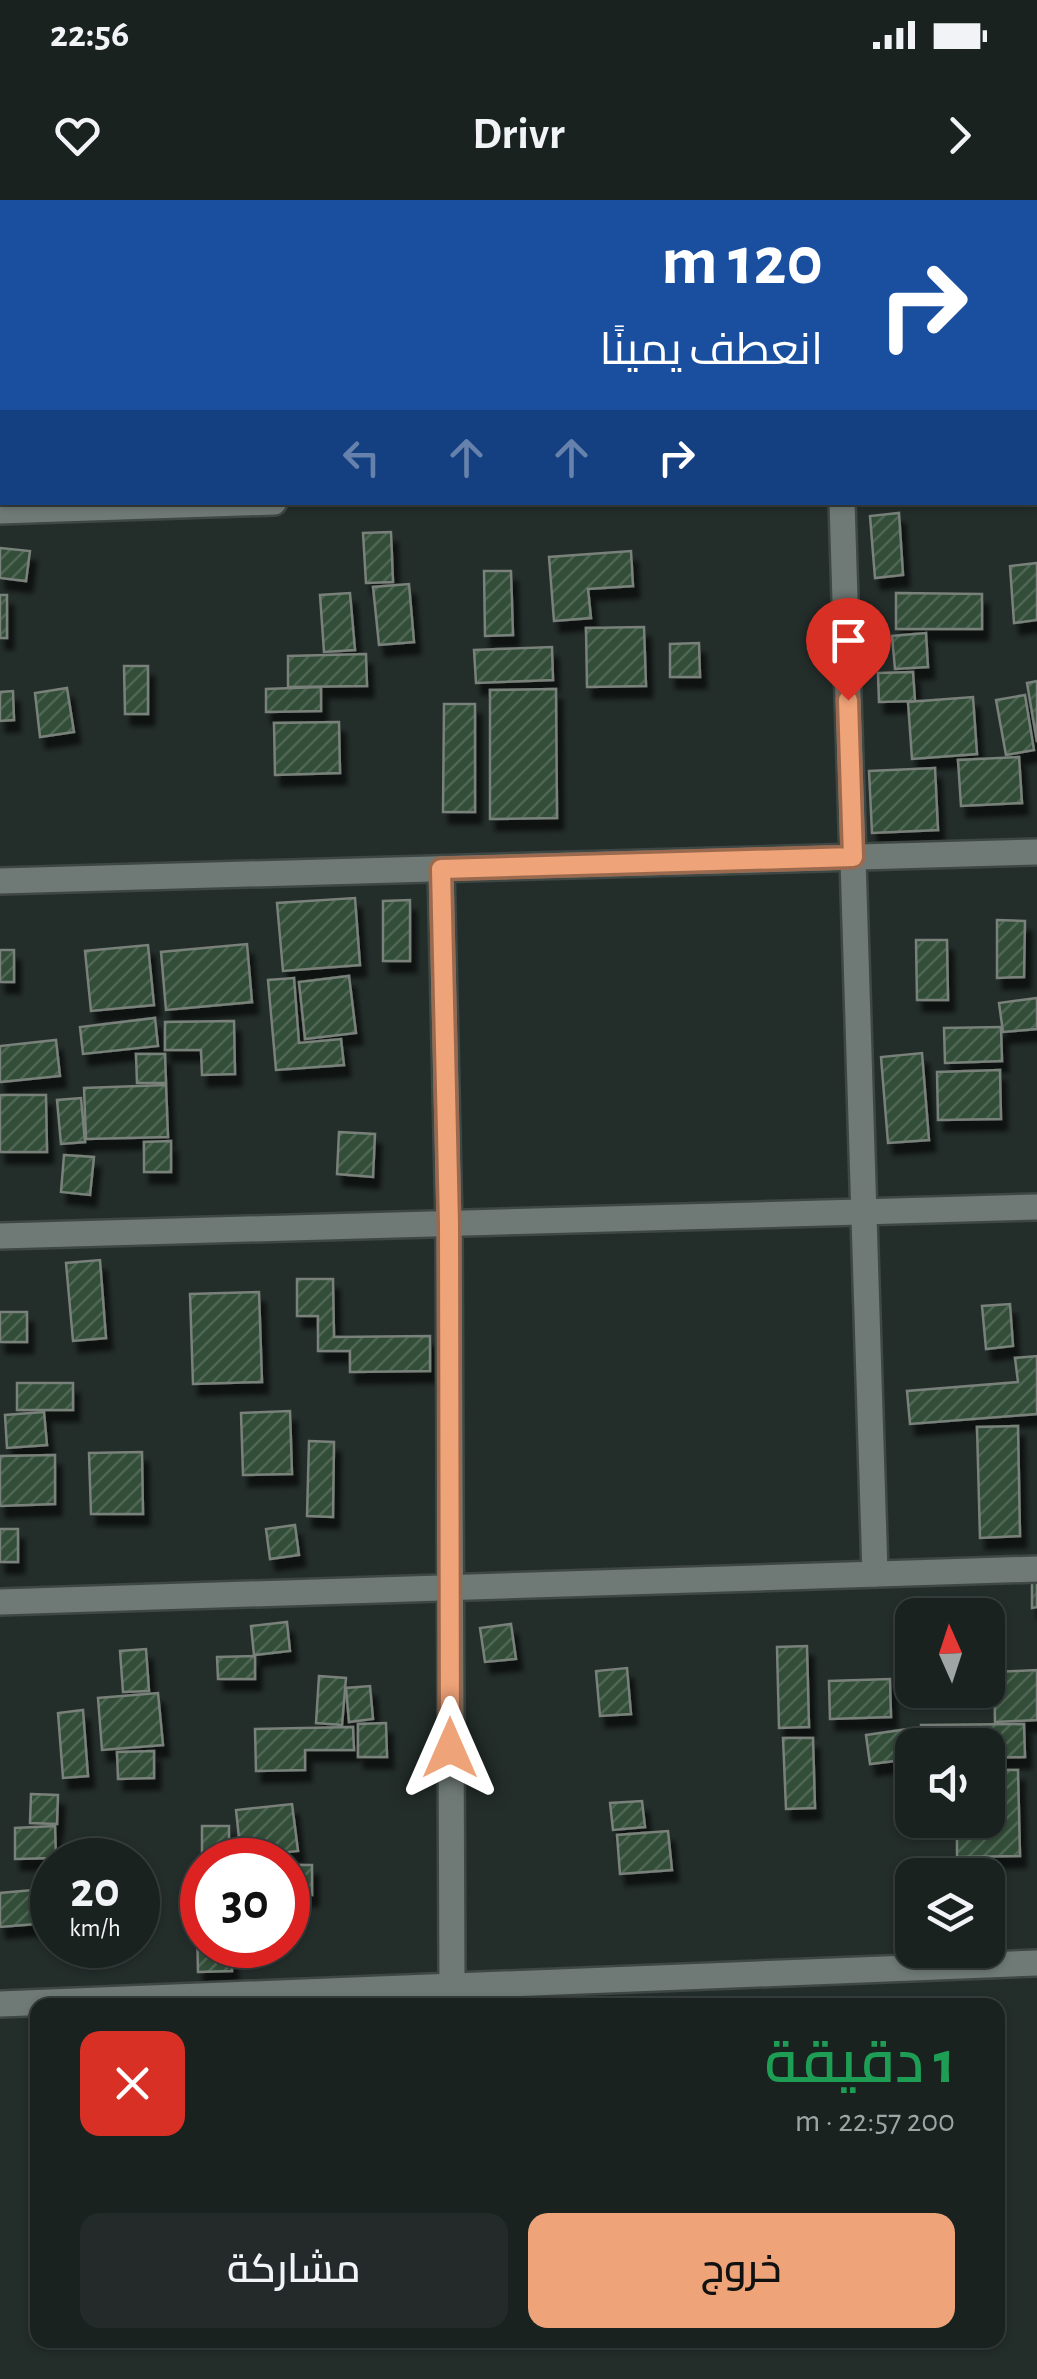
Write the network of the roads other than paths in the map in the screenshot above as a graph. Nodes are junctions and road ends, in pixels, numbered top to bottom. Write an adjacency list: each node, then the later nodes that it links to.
1 (183, 505): 3 (street)
2 (842, 505): 5 (street)
3 (0, 511)
4 (1037, 852): 5 (street)
5 (853, 857): 6 (street); 9 (street)
6 (441, 869): 7 (street); 10 (street)
7 (0, 882)
8 (1037, 1207): 9 (street)
9 (864, 1213): 10 (street); 13 (street)
10 (449, 1223): 11 (street); 14 (street)
11 (0, 1236)
12 (1037, 1569): 13 (street)
13 (875, 1574): 14 (street)
14 (448, 1588): 15 (street); 17 (street)
15 (0, 1602)
16 (1037, 1963): 17 (street)
17 (452, 1986): 18 (street)
18 (151, 1998)
19 (30, 2003): 20 (street)
20 (0, 2004)

